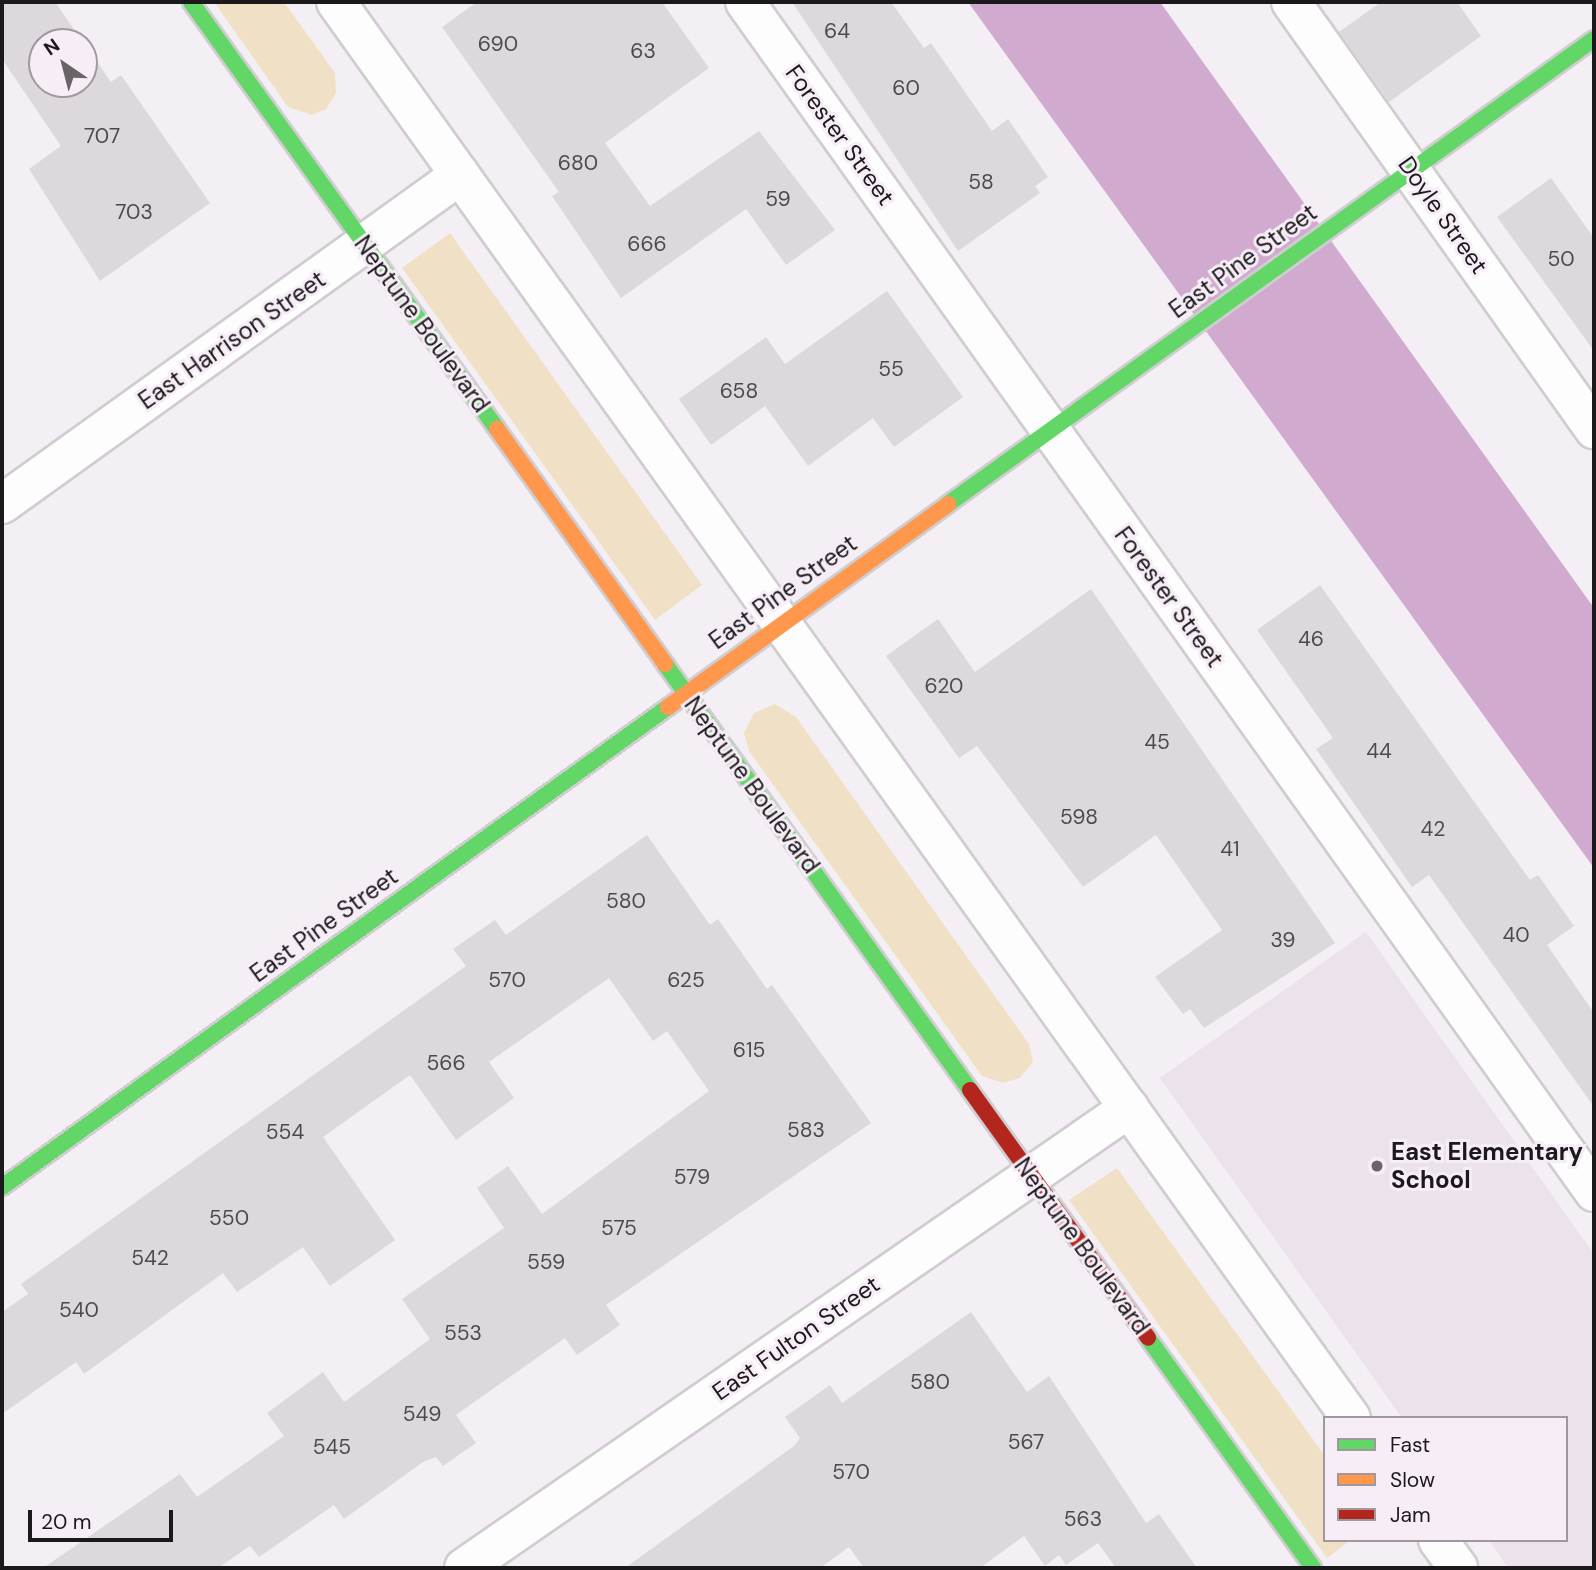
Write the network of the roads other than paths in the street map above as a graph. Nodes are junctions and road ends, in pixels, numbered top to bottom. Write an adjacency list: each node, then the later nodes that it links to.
1 (191, 2): 8 (street, Neptune Boulevard)
2 (337, 2): 7 (street)
3 (744, 2): 9 (street, Forester Street)
4 (1291, 2): 6 (street, Doyle Street)
5 (1594, 38): 6 (street, East Pine Street)
6 (1411, 170): 9 (street, East Pine Street); 10 (street, Doyle Street)
7 (460, 175): 8 (street, East Harrison Street); 12 (street)
8 (365, 245): 11 (street, East Harrison Street); 13 (street, Neptune Boulevard)
9 (1048, 428): 12 (street, East Pine Street); 17 (street, Forester Street)
10 (1594, 429)
11 (2, 504)
12 (780, 621): 13 (street, East Pine Street); 14 (street)
13 (685, 692): 15 (street, Neptune Boulevard); 16 (street, East Pine Street)
14 (1129, 1108): 15 (street, East Fulton Street); 18 (street)
15 (1032, 1176): 20 (street, East Fulton Street); 21 (street, Neptune Boulevard)
16 (2, 1187)
17 (1594, 1192)
18 (1350, 1416)
19 (1439, 1542): 22 (street)
20 (464, 1568)
21 (1313, 1568)
22 (1458, 1568)

